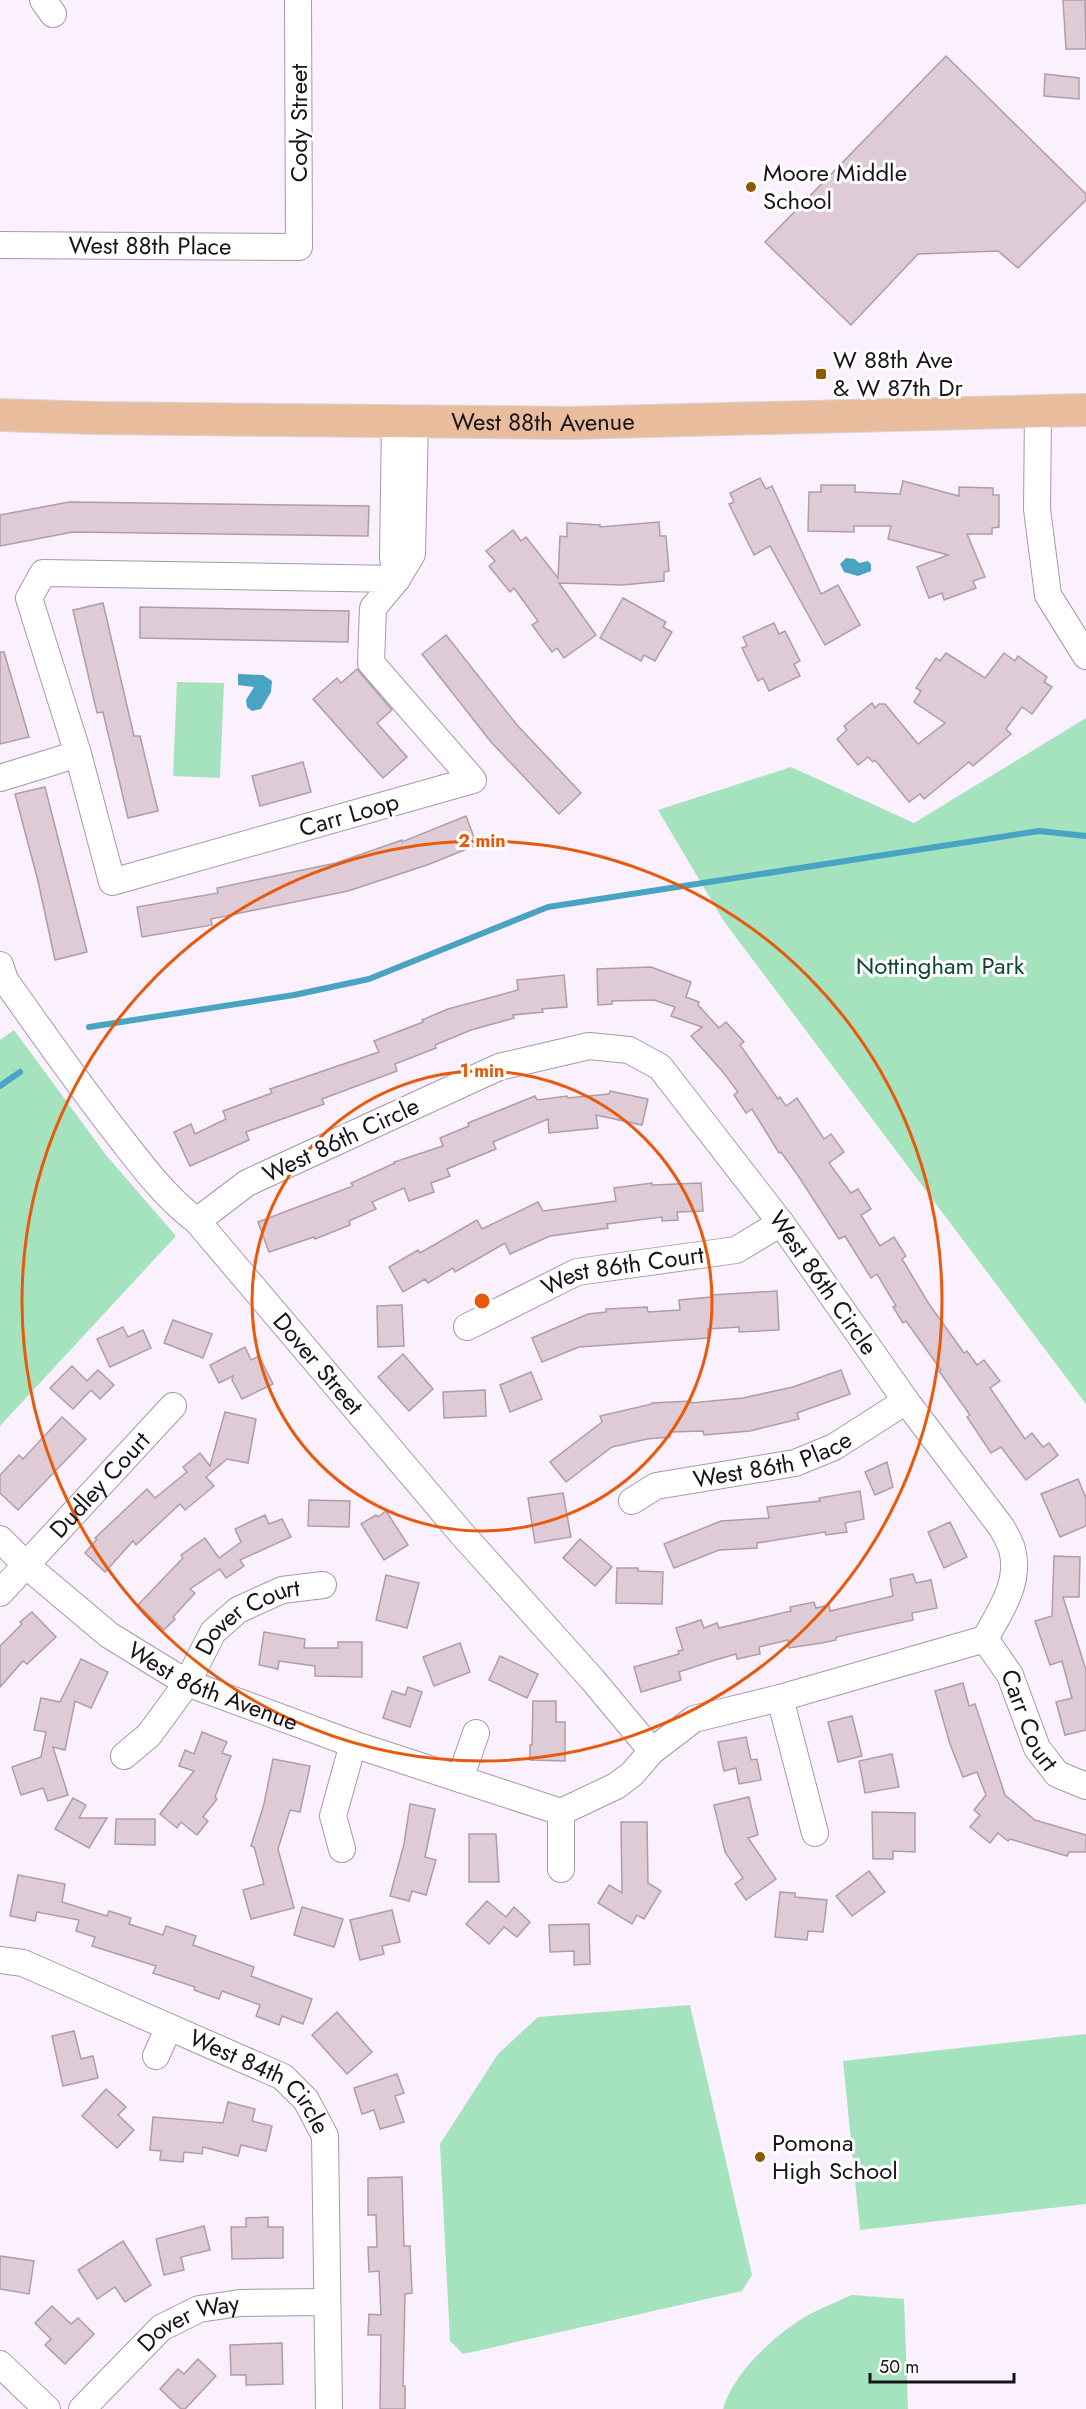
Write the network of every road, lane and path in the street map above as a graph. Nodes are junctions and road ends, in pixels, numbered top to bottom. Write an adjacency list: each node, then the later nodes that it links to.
1 (298, 0): 3 (street, Cody Street)
2 (0, 244): 3 (street, West 88th Place)
3 (299, 247)
4 (1086, 410): 5 (main road, West 88th Avenue)
5 (1038, 411): 7 (main road, West 88th Avenue); 9 (street)
6 (0, 415): 7 (main road, West 88th Avenue)
7 (405, 422): 8 (street, Carr Loop)
8 (397, 579): 10 (street, Carr Loop); 10 (street, Carr Loop)
9 (1086, 656)
10 (78, 754): 11 (street)
11 (0, 778)
12 (0, 965): 13 (street, Dover Street)
13 (197, 1221): 14 (street, West 86th Circle); 28 (street, Dover Street)
14 (781, 1223): 15 (street, West 86th Court); 16 (street, West 86th Circle)
15 (467, 1327)
16 (906, 1401): 18 (street, West 86th Place); 23 (street, West 86th Circle)
17 (173, 1407): 20 (street, Dudley Court)
18 (632, 1501)
19 (0, 1539): 20 (street, West 86th Avenue)
20 (27, 1566): 22 (street, Dudley Court); 24 (street, West 86th Avenue)
21 (323, 1585): 24 (street, Dover Court)
22 (0, 1593)
23 (985, 1639): 25 (street); 31 (street, Carr Court)
24 (187, 1683): 27 (street, West 86th Avenue); 29 (street, Dover Court)
25 (780, 1698): 28 (street); 33 (street)
26 (476, 1733): 30 (street)
27 (353, 1744): 30 (street, West 86th Avenue); 34 (street)
28 (652, 1751): 32 (street)
29 (124, 1756)
30 (460, 1779): 32 (street, West 86th Avenue)
31 (1086, 1785)
32 (561, 1812): 35 (street)
33 (814, 1833)
34 (342, 1850)
35 (561, 1869)
36 (0, 1960): 37 (street, West 84th Circle)
37 (169, 2027): 38 (street); 39 (street, West 84th Circle)
38 (156, 2056)
39 (326, 2302): 42 (street, Dover Way); 43 (street, West 84th Circle)
40 (0, 2364): 41 (street)
41 (47, 2409)
42 (82, 2409)
43 (329, 2409)

